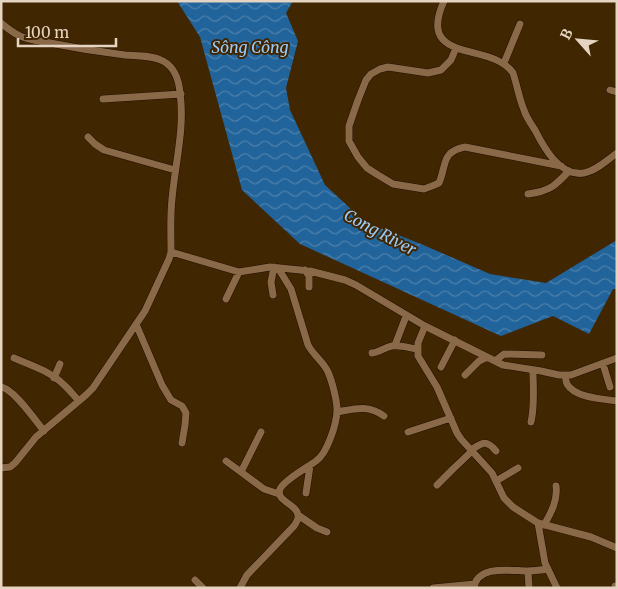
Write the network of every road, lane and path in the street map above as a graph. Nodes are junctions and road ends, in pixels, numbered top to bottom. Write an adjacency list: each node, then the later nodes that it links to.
1 (444, 1): 4 (street)
2 (1, 23): 6 (street)
3 (520, 24): 5 (street)
4 (455, 50): 5 (street); 10 (street)
5 (504, 62): 10 (street)
6 (181, 94): 7 (street); 11 (street)
7 (103, 99)
8 (88, 137): 11 (street)
9 (617, 153): 12 (street)
10 (561, 166): 12 (street)
11 (176, 170): 14 (street)
12 (569, 171): 13 (street)
13 (528, 194)
14 (171, 252): 17 (street); 22 (street)
15 (276, 267): 16 (street); 17 (street); 19 (street); 44 (street)
16 (305, 270): 18 (street); 23 (street)
17 (239, 272): 20 (street)
18 (310, 287)
19 (274, 295)
20 (226, 299)
21 (405, 319): 25 (street)
22 (136, 324): 43 (street); 51 (street)
23 (424, 326): 24 (street); 26 (street)
24 (455, 340): 29 (street); 35 (street)
25 (395, 345): 26 (street); 27 (street)
26 (418, 349): 46 (street)
27 (372, 353)
28 (542, 355): 32 (street)
29 (488, 357): 32 (street); 37 (street)
30 (14, 358): 39 (street)
31 (617, 358): 34 (street)
32 (495, 361): 36 (street)
33 (60, 364): 39 (street)
34 (603, 364): 38 (street); 41 (street)
35 (441, 367)
36 (533, 370): 38 (street); 47 (street)
37 (465, 375)
38 (565, 376): 42 (street)
39 (54, 378): 43 (street)
40 (1, 387): 48 (street)
41 (610, 387)
42 (617, 401)
43 (79, 402): 48 (street)
44 (337, 412): 45 (street); 55 (street)
45 (384, 416)
46 (451, 418): 50 (street); 52 (street)
47 (531, 422)
48 (44, 431): 56 (street)
49 (262, 432): 58 (street)
50 (408, 432)
51 (182, 443)
52 (472, 451): 53 (street); 59 (street); 60 (street)
53 (496, 451)
54 (226, 461): 58 (street)
55 (310, 466): 62 (street); 63 (street)
56 (1, 468)
57 (518, 468): 59 (street)
58 (241, 472): 63 (street)
59 (496, 481): 65 (street)
60 (437, 485)
61 (556, 486): 65 (street)
62 (306, 493)
63 (279, 494): 64 (street)
64 (298, 515): 66 (street); 73 (street)
65 (541, 524): 67 (street); 68 (street)
66 (327, 532)
67 (617, 548)
68 (548, 569): 69 (street); 76 (street)
69 (528, 571): 71 (street); 75 (street)
70 (195, 580): 72 (street)
71 (474, 586): 74 (street)
72 (203, 588)
73 (240, 588)
74 (433, 588)
75 (529, 588)
76 (557, 588)

